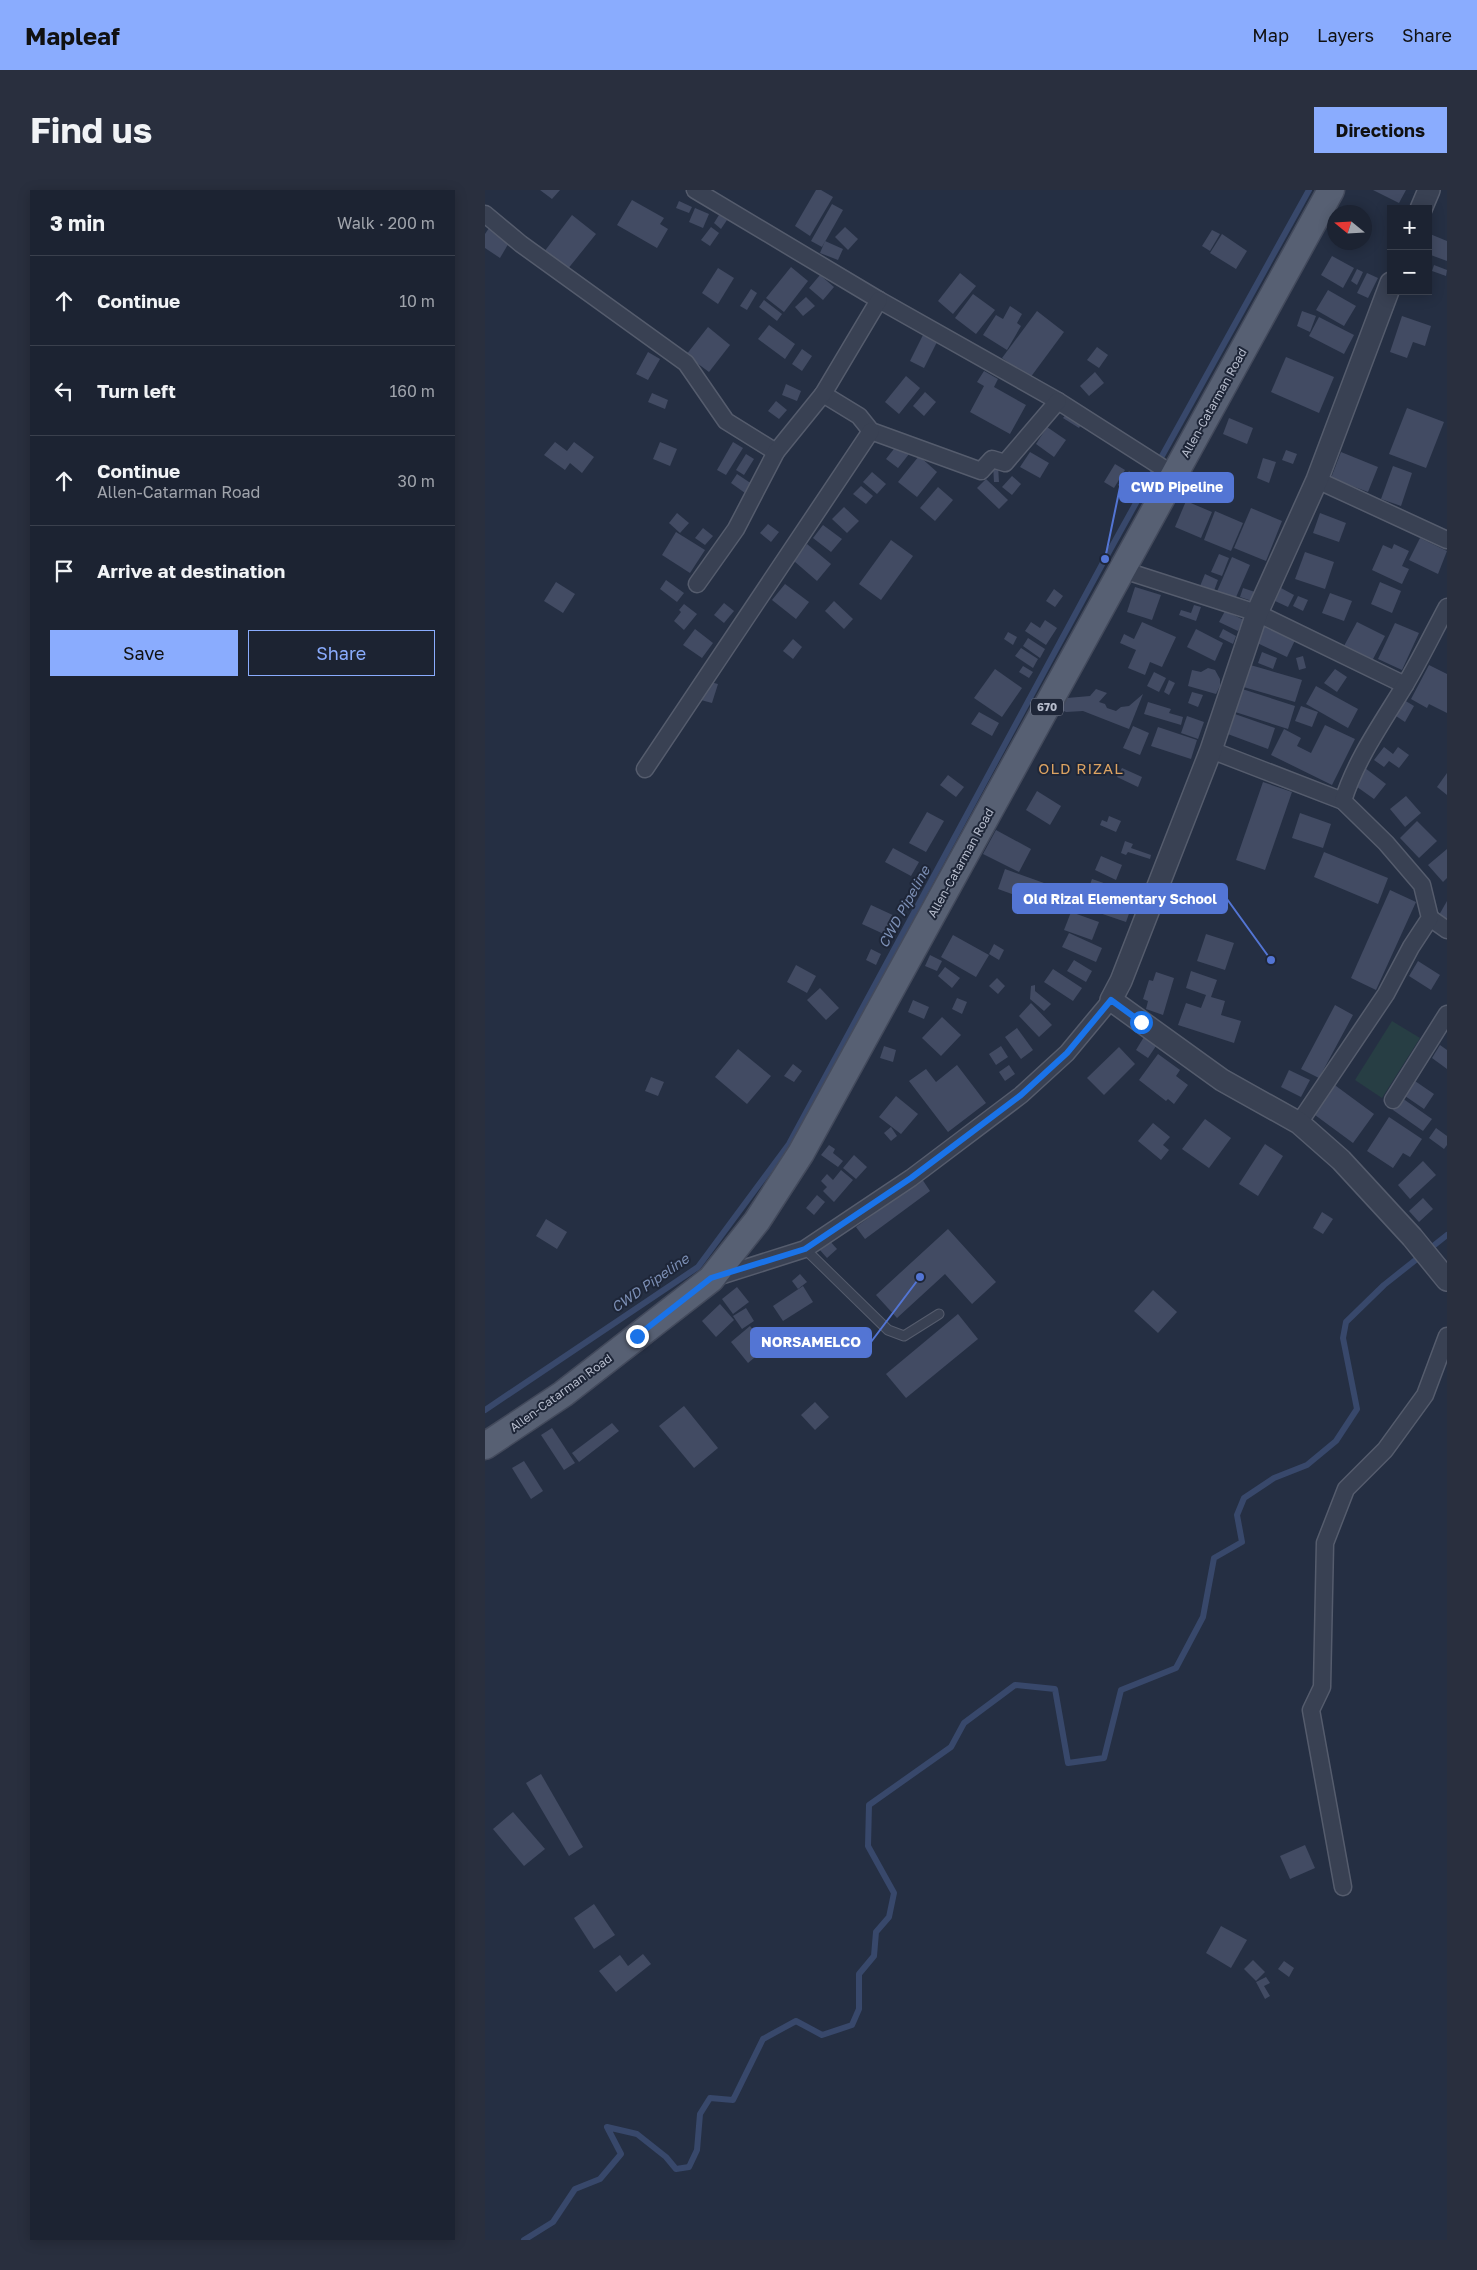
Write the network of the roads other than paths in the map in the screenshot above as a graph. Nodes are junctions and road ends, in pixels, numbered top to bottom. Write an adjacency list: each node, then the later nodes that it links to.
1 (695, 190): 7 (street)
2 (1331, 190): 12 (main road, Allen-Catarman Road / 670)
3 (1429, 190): 4 (street)
4 (1423, 205)
5 (485, 214): 11 (street)
6 (1387, 295): 13 (street)
7 (879, 300): 8 (street); 9 (street)
8 (823, 394): 10 (street); 11 (street)
9 (1058, 401): 10 (street); 12 (street)
10 (871, 432): 21 (street)
11 (776, 452): 16 (street)
12 (1174, 475): 15 (main road, Allen-Catarman Road / 670)
13 (1317, 480): 14 (street); 18 (street)
14 (1447, 540)
15 (1123, 570): 18 (street); 30 (main road, Allen-Catarman Road / 670)
16 (697, 584)
17 (1447, 607): 19 (street)
18 (1257, 613): 19 (street); 20 (street)
19 (1405, 685): 22 (street)
20 (1211, 750): 22 (street); 25 (street)
21 (645, 768)
22 (1343, 801): 23 (street)
23 (1430, 918): 24 (street); 28 (street)
24 (1447, 930)
25 (1111, 1000): 28 (street); 29 (street)
26 (1447, 1014): 27 (street)
27 (1393, 1100)
28 (1299, 1123): 31 (street)
29 (805, 1249): 30 (street); 32 (lane)
30 (711, 1278): 34 (main road, Allen-Catarman Road / 670)
31 (1447, 1280)
32 (939, 1314)
33 (1447, 1336): 35 (street)
34 (485, 1446)
35 (1343, 1887)

